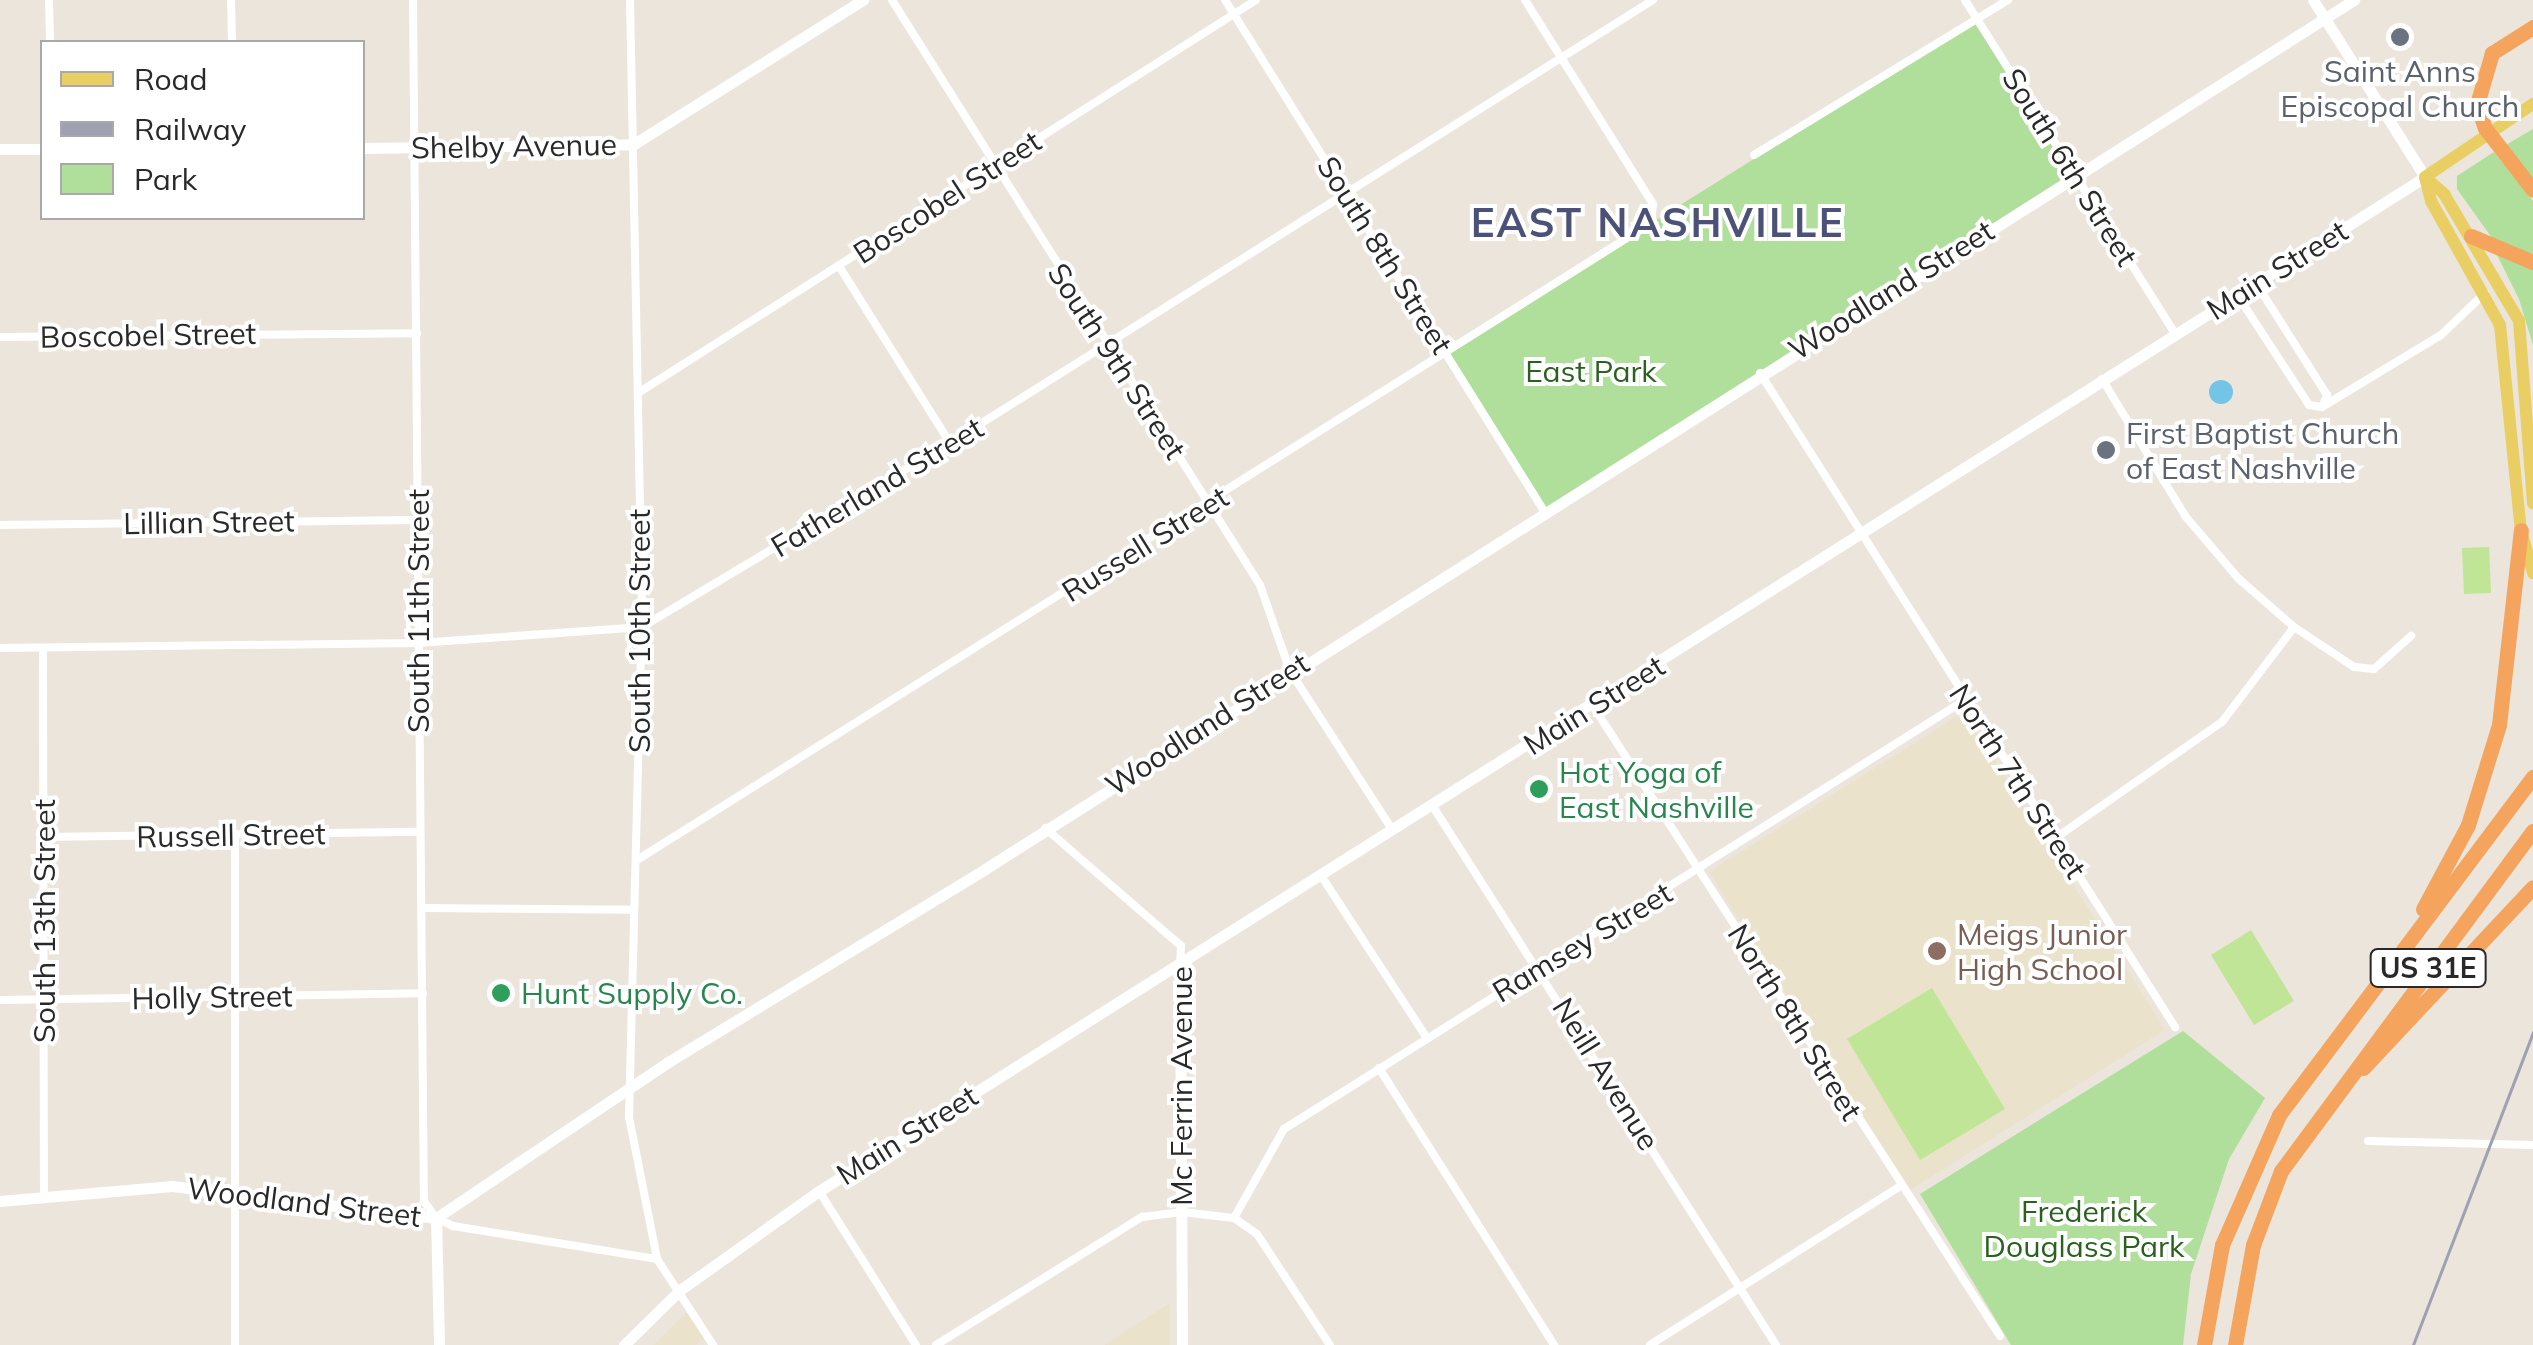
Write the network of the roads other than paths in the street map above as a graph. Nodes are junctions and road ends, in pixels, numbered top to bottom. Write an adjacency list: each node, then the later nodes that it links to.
1 (49, 0): 19 (street)
2 (232, 0): 20 (street)
3 (414, 0): 27 (street, South 11th Street)
4 (630, 0): 25 (street, South 10th Street)
5 (864, 0): 25 (street, Shelby Avenue)
6 (892, 0): 31 (street, South 9th Street)
7 (1225, 0): 15 (street, South 8th Street)
8 (1256, 0): 15 (street, Boscobel Street)
9 (1525, 0): 21 (street)
10 (1653, 0): 21 (street, Fatherland Street)
11 (1964, 0): 17 (street, South 6th Street)
12 (2008, 0): 17 (street)
13 (2313, 0): 16 (street)
14 (2354, 0): 16 (street, Woodland Street)
15 (1234, 14): 31 (street, Boscobel Street); 35 (street, South 8th Street)
16 (2325, 19): 32 (street, Woodland Street); 33 (street)
17 (1977, 20): 30 (street); 32 (street, South 6th Street)
18 (2533, 27): 34 (highway)
19 (50, 40)
20 (232, 40)
21 (1561, 57): 35 (street, Fatherland Street); 46 (street, Russell Street)
22 (2533, 104): 24 (main road)
23 (2533, 118): 24 (main road)
24 (2511, 124): 33 (main road, Main Street)
25 (634, 144): 27 (street, Shelby Avenue); 51 (street, South 10th Street)
26 (365, 148): 27 (street, Shelby Avenue)
27 (416, 148): 42 (street, South 11th Street)
28 (0, 149): 29 (street)
29 (40, 149)
30 (1754, 155)
31 (994, 166): 38 (street, Boscobel Street); 45 (street, South 9th Street)
32 (2074, 176): 43 (street, South 6th Street); 49 (street, Woodland Street)
33 (2425, 177): 36 (main road); 39 (street, Main Street); 40 (main road)
34 (2533, 190)
35 (1346, 193): 45 (street, Fatherland Street); 46 (street, South 8th Street)
36 (2471, 236): 37 (highway); 55 (main road)
37 (2533, 262)
38 (839, 266): 51 (street, Boscobel Street); 53 (street)
39 (2256, 283): 41 (street, Main Street); 47 (street)
40 (2486, 292): 52 (street); 59 (main road)
41 (2238, 296): 43 (street, Main Street); 48 (street)
42 (417, 333): 44 (street, Boscobel Street); 57 (street, South 11th Street)
43 (2175, 334): 50 (street, Main Street)
44 (0, 338)
45 (1107, 345): 53 (street, Fatherland Street); 54 (street, South 9th Street)
46 (1446, 351): 54 (street, Russell Street); 56 (street, South 8th Street)
47 (2306, 361): 48 (street); 52 (street)
48 (2287, 372): 52 (street)
49 (1760, 373): 56 (street, Woodland Street); 60 (street, North 7th Street)
50 (2102, 379): 60 (street, Main Street); 63 (street)
51 (638, 393): 62 (street, South 10th Street)
52 (2322, 407)
53 (950, 443): 62 (street, Fatherland Street)
54 (1210, 503): 68 (street, South 9th Street); 80 (street, Russell Street)
55 (2533, 503)
56 (1544, 510): 68 (street, Woodland Street)
57 (418, 520): 58 (street, Lillian Street); 65 (street, South 11th Street)
58 (0, 525)
59 (2521, 530): 61 (main road); 88 (highway)
60 (1862, 534): 69 (street, North 7th Street); 70 (street, Main Street)
61 (2533, 573)
62 (642, 627): 65 (street, Fatherland Street); 80 (street, South 10th Street)
63 (2294, 627): 64 (street); 79 (street)
64 (2411, 636)
65 (418, 643): 67 (street, Fatherland Street); 76 (street, South 11th Street)
66 (0, 648): 67 (street, Fatherland Street)
67 (43, 648): 78 (street, South 13th Street)
68 (1290, 671): 73 (street, Woodland Street); 74 (street, South 9th Street)
69 (1965, 700): 79 (street, North 7th Street); 81 (street, Ramsey Street)
70 (1593, 706): 72 (street, Main Street); 81 (street, North 8th Street)
71 (2533, 777): 88 (highway, US 31E)
72 (1432, 805): 74 (street, Main Street); 87 (street, Neill Avenue)
73 (1045, 828): 86 (street, Mc Ferrin Avenue); 96 (street, Woodland Street)
74 (1392, 829): 82 (street, Main Street)
75 (2533, 831): 97 (highway, US 31E)
76 (420, 832): 77 (street, Russell Street); 84 (street, South 11th Street)
77 (235, 835): 78 (street, Russell Street); 91 (street)
78 (43, 837): 90 (street, South 13th Street)
79 (2054, 839): 93 (street, North 7th Street)
80 (636, 860): 85 (street, South 10th Street)
81 (1699, 871): 87 (street, Ramsey Street); 100 (street, North 8th Street)
82 (1320, 874): 86 (street, Main Street); 94 (street)
83 (2533, 886): 97 (highway)
84 (422, 908): 85 (street); 89 (street, South 11th Street)
85 (634, 910): 96 (street, South 10th Street)
86 (1180, 965): 101 (street, Main Street); 105 (street, Mc Ferrin Avenue)
87 (1539, 967): 94 (street, Ramsey Street); 109 (street, Neill Avenue)
88 (2389, 968): 123 (highway, US 31E)
89 (423, 993): 91 (street, Holly Street); 106 (street, South 11th Street)
90 (44, 999): 91 (street, Holly Street); 92 (street, Holly Street); 103 (street, South 13th Street)
91 (234, 999): 102 (street)
92 (0, 1000)
93 (2174, 1027)
94 (1426, 1038): 95 (street, Ramsey Street)
95 (1379, 1068): 107 (street, Ramsey Street); 120 (street)
96 (629, 1091): 106 (street, Woodland Street); 108 (street, South 10th Street)
97 (2324, 1106): 124 (highway, US 31E)
98 (2368, 1141): 99 (street)
99 (2533, 1145)
100 (1900, 1187): 109 (street); 111 (street, North 8th Street)
101 (818, 1191): 110 (street, Main Street); 116 (street)
102 (235, 1192): 103 (street, Woodland Street); 106 (street, Woodland Street); 112 (street)
103 (44, 1194): 104 (street, Woodland Street)
104 (0, 1201)
105 (1182, 1212): 107 (street); 117 (street); 118 (street, Mc Ferrin Avenue)
106 (436, 1218): 108 (street); 113 (street)
107 (1234, 1218): 119 (street)
108 (657, 1258): 110 (street)
109 (1740, 1289): 121 (street); 122 (street, Neill Avenue)
110 (680, 1290): 114 (street, Main Street); 115 (street)
111 (2000, 1336)
112 (235, 1345)
113 (439, 1345)
114 (624, 1345)
115 (714, 1345)
116 (916, 1345)
117 (936, 1345)
118 (1182, 1345)
119 (1330, 1345)
120 (1554, 1345)
121 (1650, 1345)
122 (1776, 1345)
123 (2204, 1345)
124 (2235, 1345)

